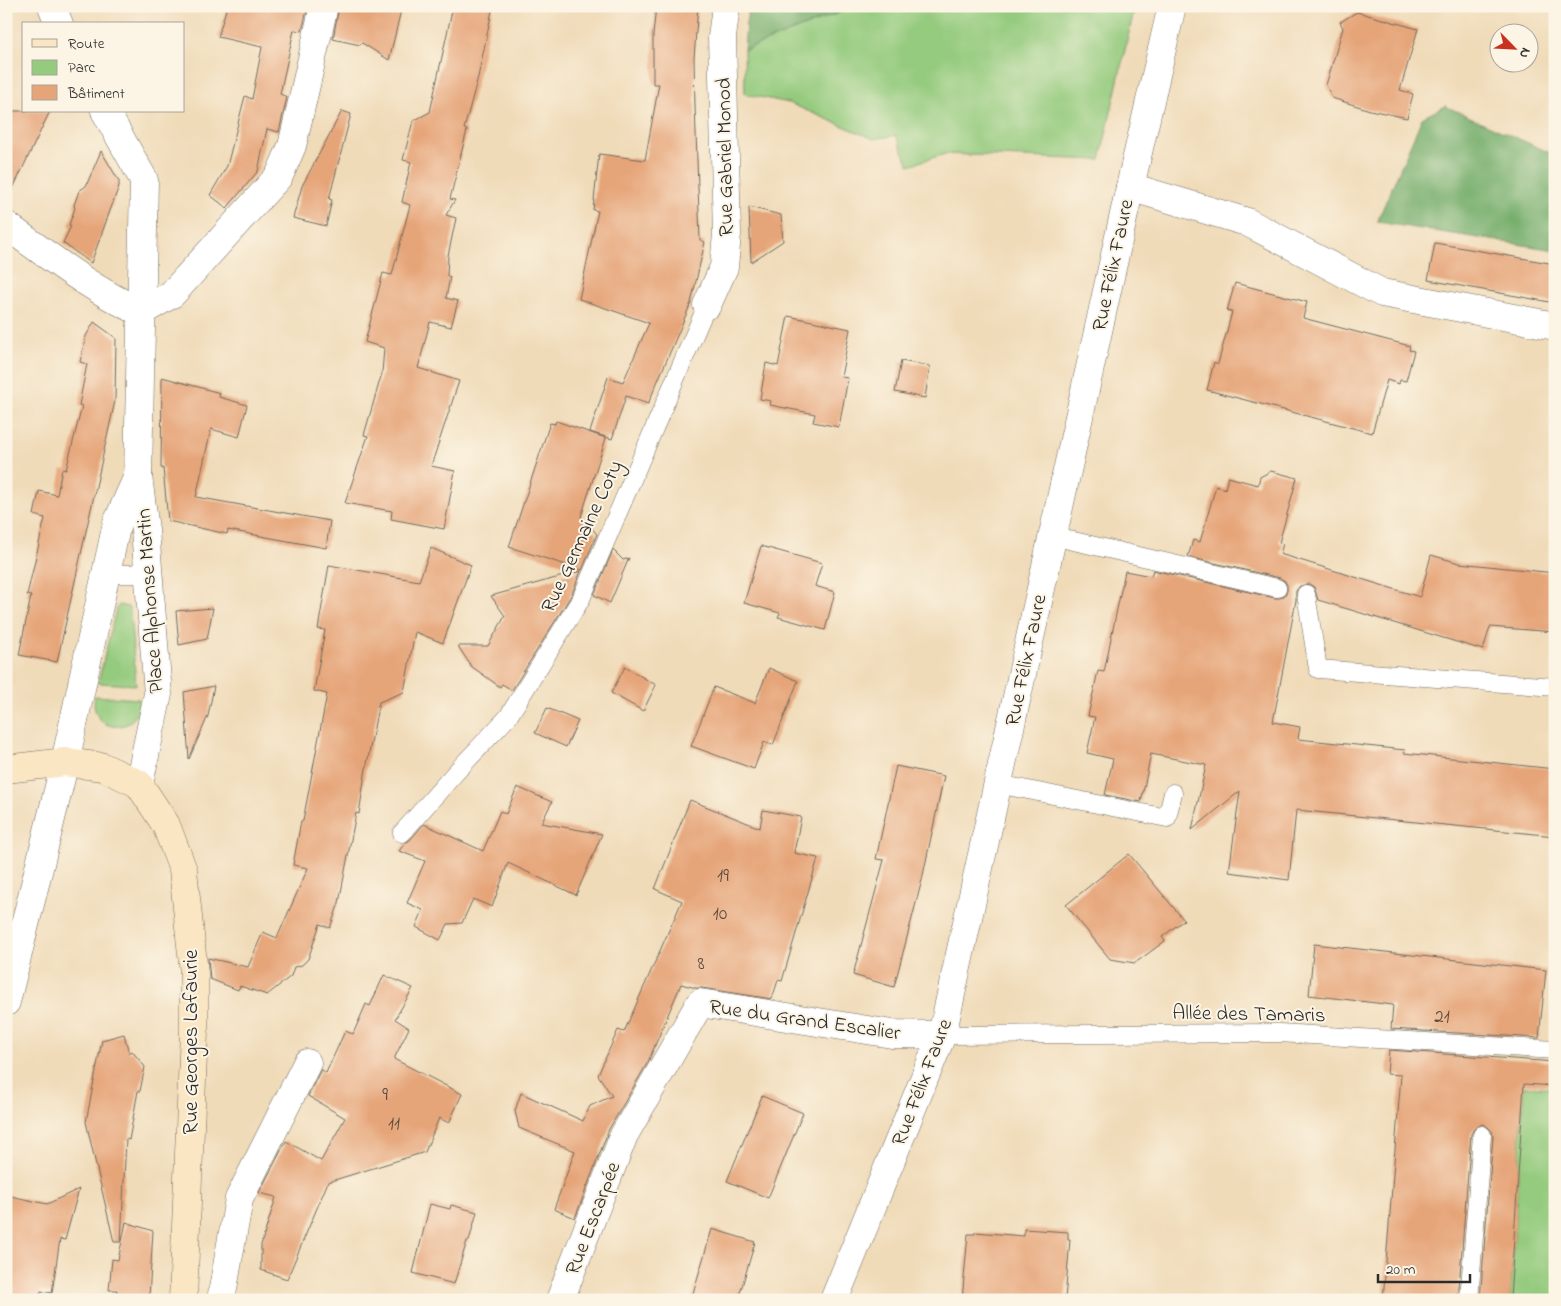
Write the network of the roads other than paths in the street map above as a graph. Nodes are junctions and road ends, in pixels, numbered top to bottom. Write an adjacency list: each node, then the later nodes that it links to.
1 (52, 6): 5 (street)
2 (324, 6): 10 (street)
3 (726, 6): 9 (street, Rue Gabriel Monod)
4 (1172, 6): 7 (street, Rue Félix Faure)
5 (58, 22)
6 (106, 112): 10 (street, Place Alphonse Martin)
7 (1130, 187): 11 (street); 13 (street, Rue Félix Faure)
8 (6, 225): 10 (street)
9 (707, 305): 24 (lane, Rue Germaine Coty)
10 (141, 312): 12 (street, Place Alphonse Martin)
11 (1555, 326)
12 (138, 476): 14 (street, Place Alphonse Martin); 15 (street, Place Alphonse Martin)
13 (1052, 536): 16 (lane); 22 (street, Rue Félix Faure)
14 (106, 574): 15 (lane); 19 (street, Place Alphonse Martin)
15 (149, 574): 21 (street, Place Alphonse Martin)
16 (1277, 588)
17 (1306, 594): 18 (lane)
18 (1555, 687)
19 (65, 762): 20 (street); 21 (street); 25 (street, Place Alphonse Martin)
20 (6, 769)
21 (139, 784): 31 (street, Rue Georges Lafaurie)
22 (998, 784): 23 (lane); 26 (street, Rue Félix Faure)
23 (1173, 793)
24 (402, 833)
25 (6, 1002)
26 (942, 1035): 27 (lane, Allée des Tamaris); 30 (street, Rue du Grand Escalier); 34 (street, Rue Félix Faure)
27 (1555, 1050)
28 (307, 1064): 32 (street)
29 (1482, 1135): 35 (lane)
30 (624, 1136): 33 (street, Rue Escarpée)
31 (183, 1300)
32 (221, 1300)
33 (560, 1300)
34 (834, 1300)
35 (1469, 1300)

